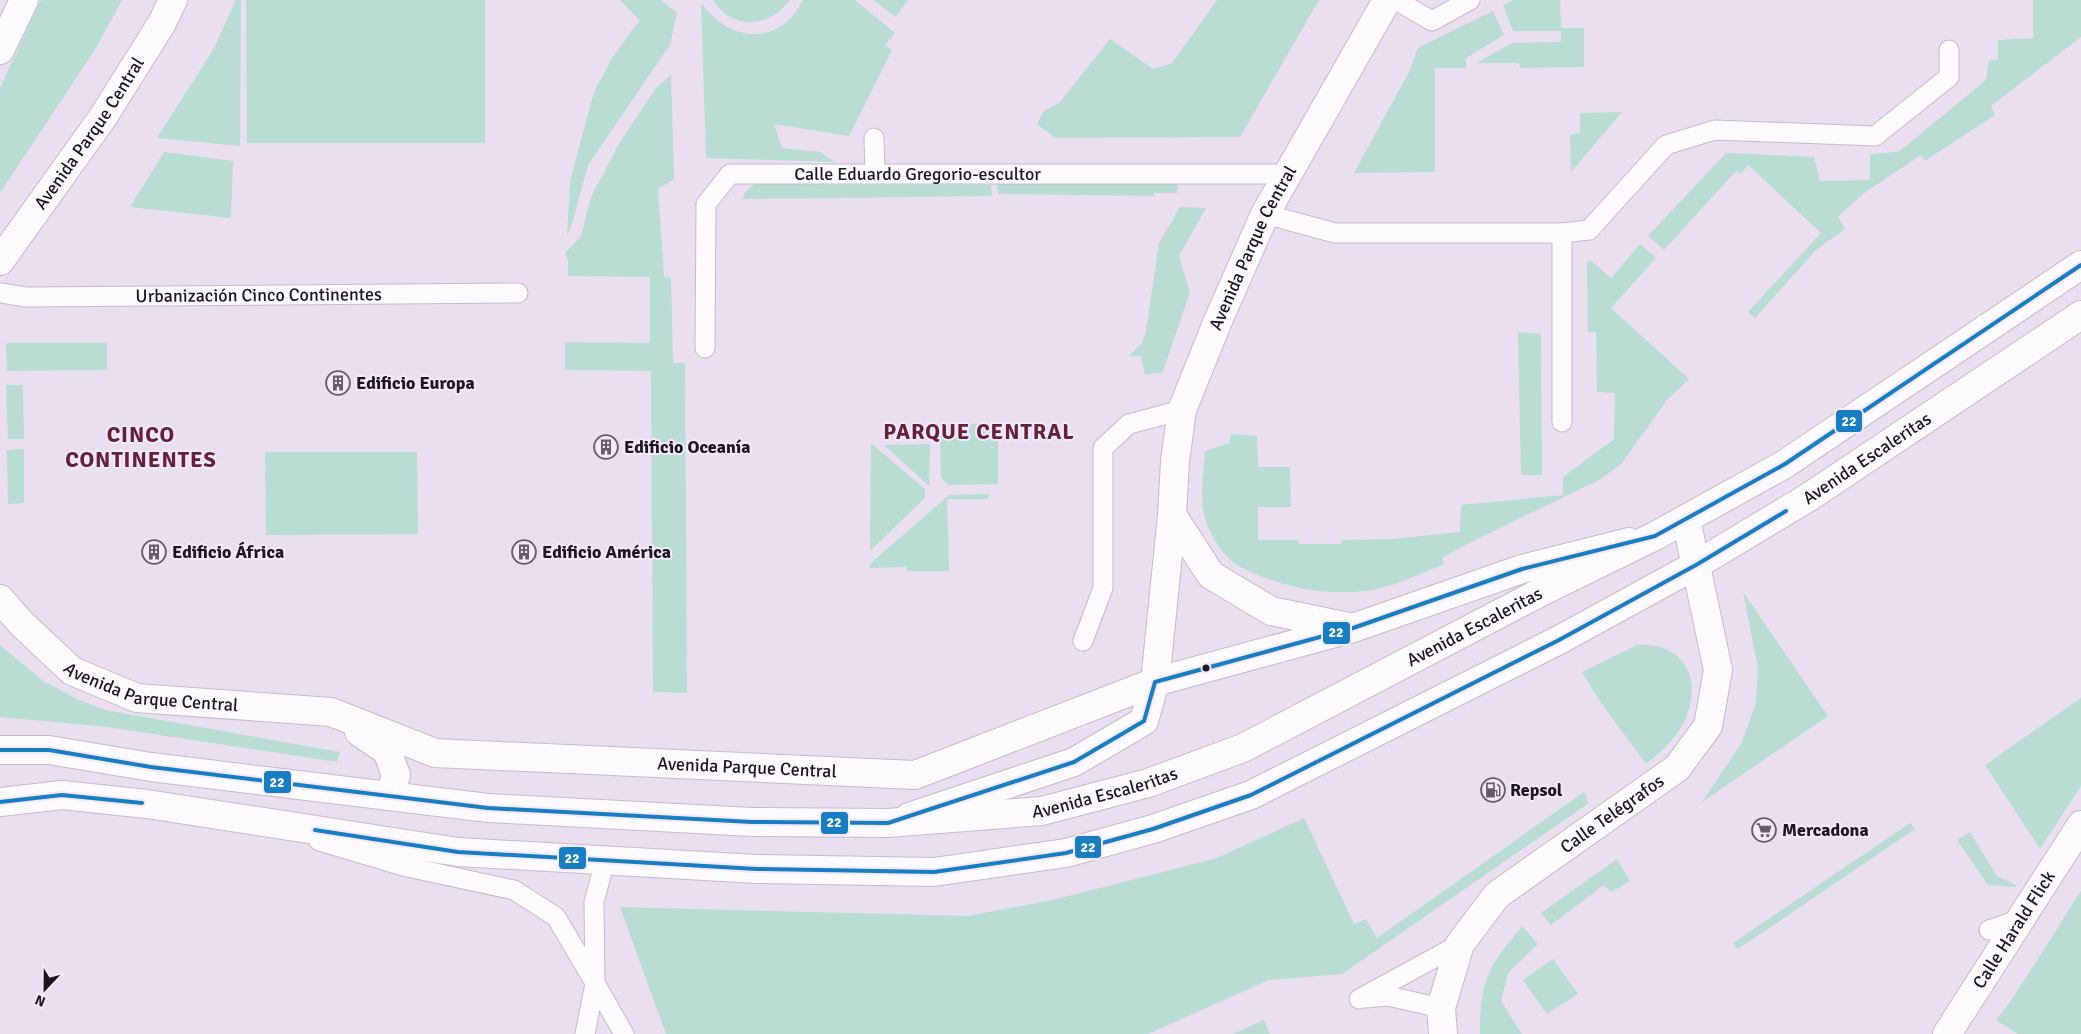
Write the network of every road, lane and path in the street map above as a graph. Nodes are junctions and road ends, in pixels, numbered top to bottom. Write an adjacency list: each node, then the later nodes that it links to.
1 (24, 0): 6 (main road)
2 (173, 0): 13 (main road, Avenida Parque Central)
3 (1387, 0): 10 (main road, Avenida Parque Central)
4 (1396, 0): 5 (lane)
5 (1470, 0)
6 (0, 50)
7 (1949, 50): 12 (lane)
8 (874, 138): 9 (lane)
9 (875, 173): 10 (lane, Calle Eduardo Gregorio-escultor); 19 (lane, Calle Eduardo Gregorio-escultor)
10 (1286, 174): 11 (main road, Avenida Parque Central)
11 (1265, 214): 12 (lane); 21 (main road, Avenida Parque Central)
12 (1562, 233): 22 (lane)
13 (0, 261)
14 (2081, 265): 18 (main road, Avenida Escaleritas)
15 (0, 293): 16 (lane, Urbanización Cinco Continentes)
16 (518, 294)
17 (2081, 315): 20 (main road, Avenida Escaleritas)
18 (1971, 339): 20 (main road); 24 (main road, Avenida Escaleritas)
19 (705, 348)
20 (1995, 372): 26 (main road, Avenida Escaleritas)
21 (1182, 410): 23 (main road, Avenida Parque Central); 29 (lane)
22 (1562, 422)
23 (1172, 515): 28 (main road); 30 (main road, Avenida Parque Central)
24 (1686, 519): 25 (main road, Avenida Escaleritas); 26 (main road, Calle Telégrafos)
25 (1655, 536): 28 (main road, Avenida Parque Central); 36 (main road, Avenida Escaleritas)
26 (1696, 565): 38 (main road, Avenida Escaleritas); 41 (main road, Calle Telégrafos)
27 (0, 599): 31 (main road, Avenida Parque Central)
28 (1353, 628): 30 (main road, Avenida Parque Central)
29 (1082, 641)
30 (1155, 682): 31 (main road, Avenida Parque Central); 36 (main road, Avenida Parque Central)
31 (332, 712): 33 (main road)
32 (0, 750): 33 (main road, Avenida Escaleritas)
33 (390, 796): 36 (main road, Avenida Escaleritas)
34 (0, 802): 35 (main road, Avenida Escaleritas)
35 (250, 820): 38 (main road, Avenida Escaleritas); 42 (lane)
36 (888, 823)
37 (2081, 826): 39 (main road, Calle Harald Flick)
38 (605, 861): 42 (lane)
39 (2021, 919): 40 (lane); 47 (main road, Calle Harald Flick)
40 (1989, 930)
41 (1460, 944): 43 (main road, Calle Telégrafos); 43 (lane)
42 (596, 983): 44 (lane); 45 (lane)
43 (1441, 1008): 46 (main road, Calle Telégrafos)
44 (585, 1034)
45 (624, 1034)
46 (1444, 1034)
47 (1947, 1034)

